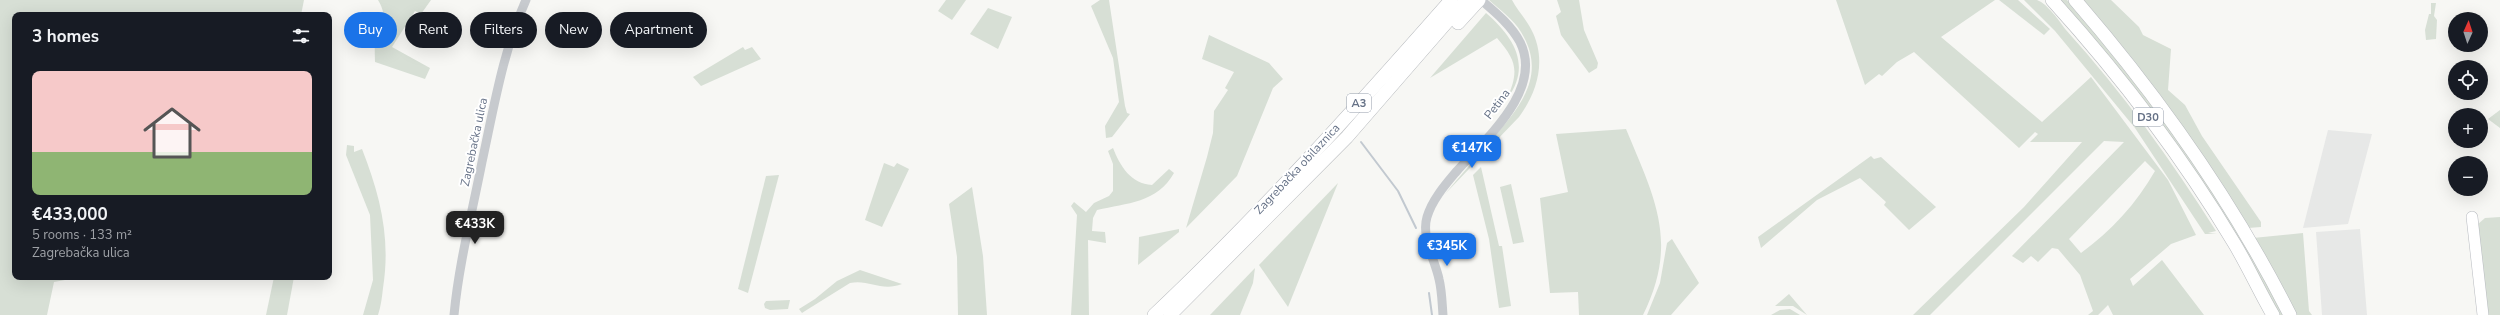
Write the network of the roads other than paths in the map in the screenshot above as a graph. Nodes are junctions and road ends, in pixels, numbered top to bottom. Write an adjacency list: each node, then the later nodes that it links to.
1 (526, 0): 10 (street, Zagrebačka ulica)
2 (1451, 0): 7 (highway, Zagrebačka obilaznica / A3)
3 (1466, 0): 8 (highway, Zagrebačka obilaznica / A3)
4 (1480, 0): 8 (highway); 13 (street, Petina)
5 (2052, 0): 14 (highway, D30)
6 (2075, 0): 15 (highway, D30)
7 (1444, 5): 11 (highway, Zagrebačka obilaznica / A3)
8 (1435, 36): 12 (highway, Zagrebačka obilaznica / A3)
9 (2472, 217): 16 (main road)
10 (454, 315)
11 (1154, 315)
12 (1170, 315)
13 (1443, 315)
14 (2273, 315)
15 (2290, 315)
16 (2483, 315)

